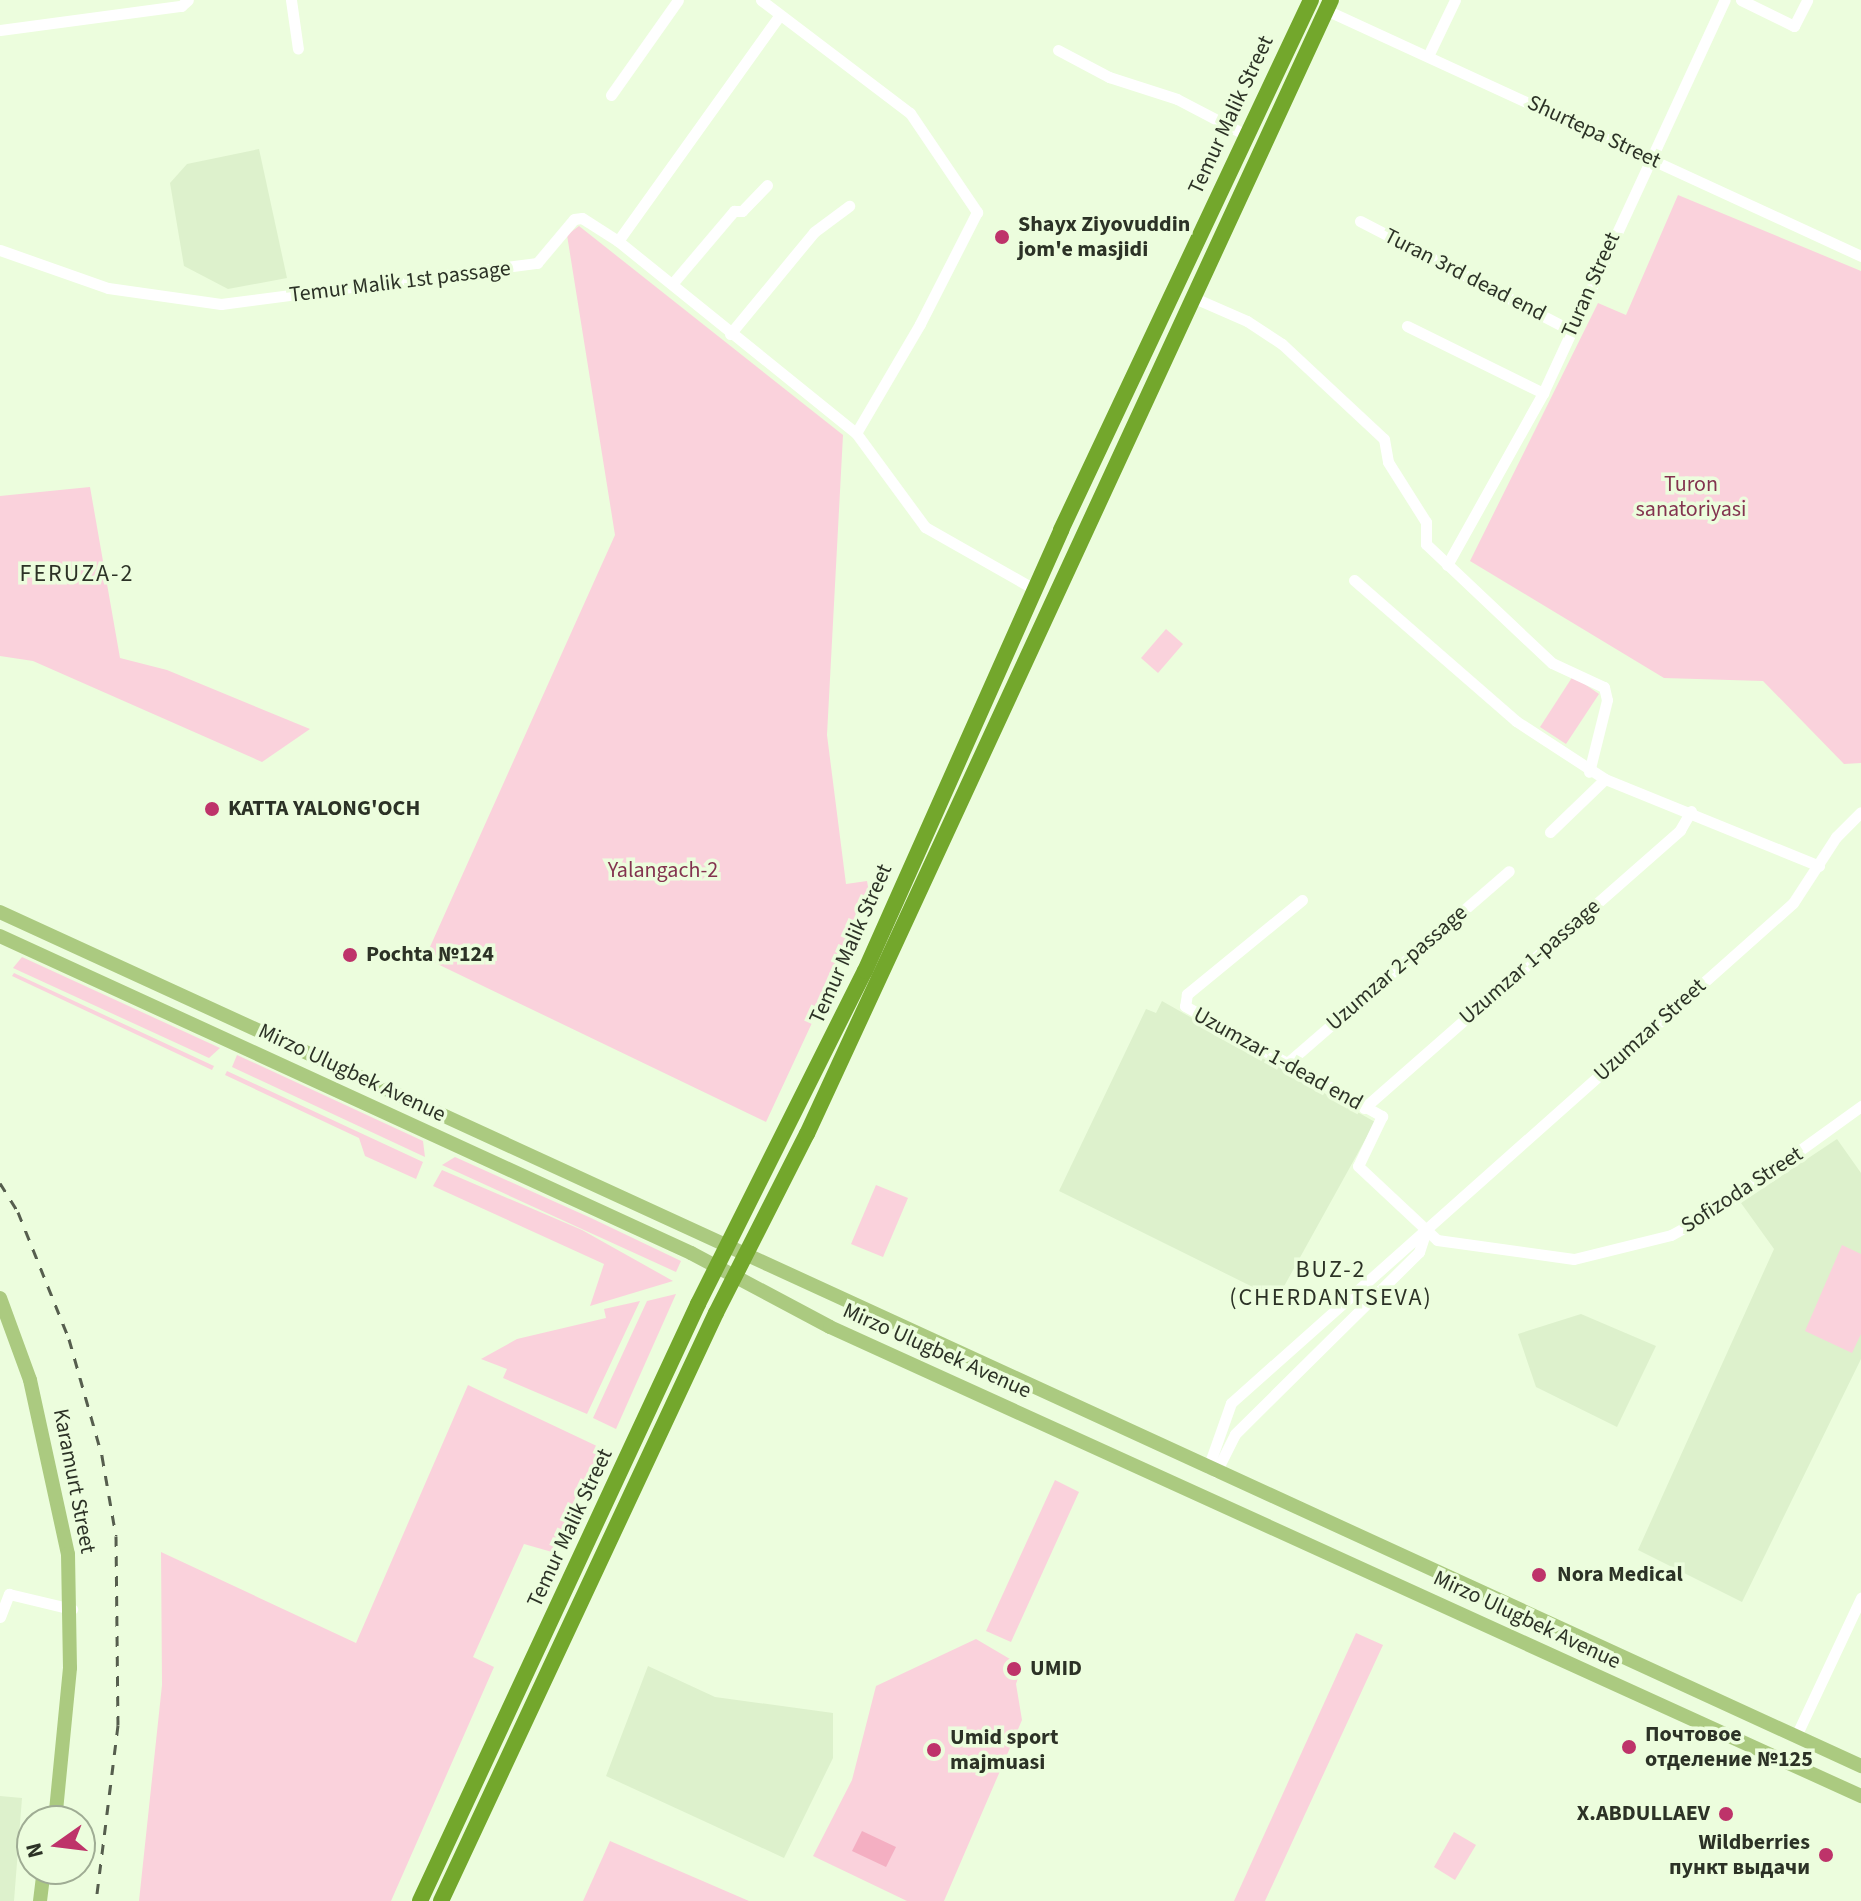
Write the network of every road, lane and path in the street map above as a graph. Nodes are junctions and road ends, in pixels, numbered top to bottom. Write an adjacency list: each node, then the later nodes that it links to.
1 (188, 0): 13 (street)
2 (291, 0): 14 (street)
3 (678, 0): 18 (street)
4 (761, 0): 12 (street)
5 (1299, 0): 17 (highway)
6 (1310, 0): 17 (highway, Temur Malik Street)
7 (1455, 0): 16 (street)
8 (1725, 0): 20 (street, Turan Street)
9 (1741, 0): 10 (street)
10 (1807, 0)
11 (1334, 6): 16 (street, Shurtepa Street); 28 (highway, Temur Malik Street)
12 (780, 15): 24 (street); 33 (street)
13 (0, 30)
14 (298, 49)
15 (1058, 50): 19 (street)
16 (1428, 56): 20 (street, Shurtepa Street)
17 (1274, 76): 19 (highway, Temur Malik Street)
18 (611, 95)
19 (1246, 135): 36 (highway, Temur Malik Street)
20 (1649, 157): 26 (street, Shurtepa Street); 30 (street, Turan Street)
21 (767, 185): 27 (street)
22 (849, 206): 31 (street)
23 (1360, 221): 30 (street, Turan 3rd dead end)
24 (618, 241): 25 (street, Temur Malik 1st passage); 27 (street, Temur Malik 1st passage)
25 (0, 250)
26 (1861, 256)
27 (672, 284): 31 (street, Temur Malik 1st passage)
28 (1192, 297): 34 (street); 54 (highway, Temur Malik Street)
29 (1407, 326): 32 (street)
30 (1570, 330): 32 (street, Turan Street)
31 (730, 334): 33 (street, Temur Malik 1st passage)
32 (1543, 393): 34 (street, Turan Street)
33 (856, 433): 36 (street, Temur Malik 1st passage)
34 (1447, 565): 37 (street)
35 (1354, 580): 37 (street)
36 (1034, 589): 53 (highway, Temur Malik Street)
37 (1589, 772): 38 (street)
38 (1605, 779): 39 (street); 41 (street)
39 (1691, 811): 42 (street); 49 (street, Uzumzаr 1-passage)
40 (1859, 813): 42 (street, Uzumzаr Street)
41 (1550, 832)
42 (1819, 866): 52 (street, Uzumzаr Street)
43 (1509, 871): 47 (street, Uzumzаr 2-passage)
44 (1302, 900): 47 (street, Uzumzаr 1-dead end)
45 (0, 912): 50 (main road, Mirzo Ulugbek Avenue)
46 (0, 936): 51 (main road, Mirzo Ulugbek Avenue)
47 (1285, 1065): 49 (street, Uzumzаr 1-dead end)
48 (1861, 1106): 52 (street, Sofizoda Street)
49 (1364, 1108): 52 (street, Uzumzаr 1-dead end)
50 (548, 1165): 51 (main road); 53 (main road, Mirzo Ulugbek Avenue)
51 (540, 1183): 55 (main road, Mirzo Ulugbek Avenue)
52 (1426, 1231): 63 (street, Uzumzаr Street); 63 (street, Uzumzаr Street)
53 (727, 1248): 54 (main road, Mirzo Ulugbek Avenue); 55 (highway, Temur Malik Street)
54 (745, 1257): 56 (highway, Temur Malik Street); 59 (main road, Mirzo Ulugbek Avenue)
55 (717, 1267): 56 (main road, Mirzo Ulugbek Avenue); 74 (highway, Temur Malik Street)
56 (734, 1277): 60 (main road, Mirzo Ulugbek Avenue); 75 (highway, Temur Malik Street)
57 (0, 1298): 68 (main road, Karamurt Street)
58 (0, 1309): 68 (main road, Karamurt Street)
59 (990, 1369): 60 (main road); 61 (main road, Mirzo Ulugbek Avenue)
60 (979, 1393): 62 (main road, Mirzo Ulugbek Avenue)
61 (1090, 1414): 62 (main road); 63 (main road, Mirzo Ulugbek Avenue)
62 (1078, 1439): 65 (main road, Mirzo Ulugbek Avenue)
63 (1212, 1470): 64 (main road, Mirzo Ulugbek Avenue)
64 (1339, 1528): 65 (main road); 70 (main road, Mirzo Ulugbek Avenue)
65 (1328, 1553): 72 (main road, Mirzo Ulugbek Avenue)
66 (5, 1592): 68 (street); 69 (street)
67 (1861, 1598): 70 (street)
68 (70, 1609): 73 (main road, Karamurt Street)
69 (0, 1617)
70 (1796, 1736): 71 (main road, Mirzo Ulugbek Avenue)
71 (1861, 1766)
72 (1861, 1796)
73 (54, 1805)
74 (454, 1828): 75 (highway); 76 (highway, Temur Malik Street)
75 (471, 1837): 77 (highway, Temur Malik Street)
76 (420, 1901)
77 (441, 1901)

